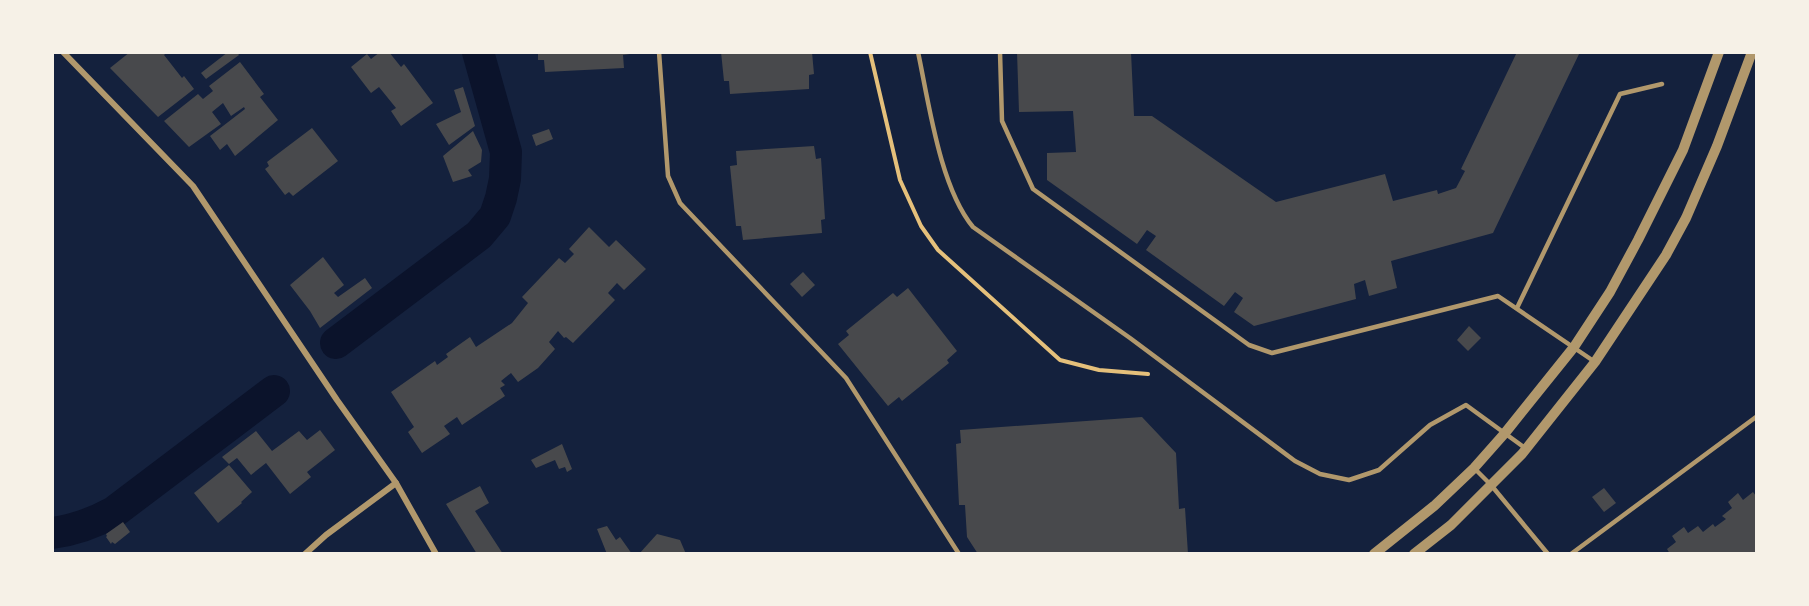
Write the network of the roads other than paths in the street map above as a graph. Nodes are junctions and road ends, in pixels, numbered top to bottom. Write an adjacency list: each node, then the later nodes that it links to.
1 (63, 52): 15 (street)
2 (659, 52): 19 (lane)
3 (918, 52): 12 (lane)
4 (1000, 52): 8 (lane)
5 (1719, 52): 9 (street)
6 (1752, 52): 10 (street)
7 (1662, 84): 8 (lane)
8 (1517, 308): 9 (lane)
9 (1574, 347): 10 (lane); 12 (street)
10 (1595, 362): 13 (street)
11 (1756, 417): 23 (lane)
12 (1504, 433): 13 (lane); 14 (street)
13 (1526, 448): 16 (street)
14 (1474, 468): 16 (lane); 20 (street)
15 (396, 483): 17 (street); 18 (street)
16 (1491, 485): 21 (street); 22 (lane)
17 (305, 554)
18 (436, 554)
19 (959, 554)
20 (1374, 554)
21 (1414, 554)
22 (1548, 554)
23 (1571, 554)

